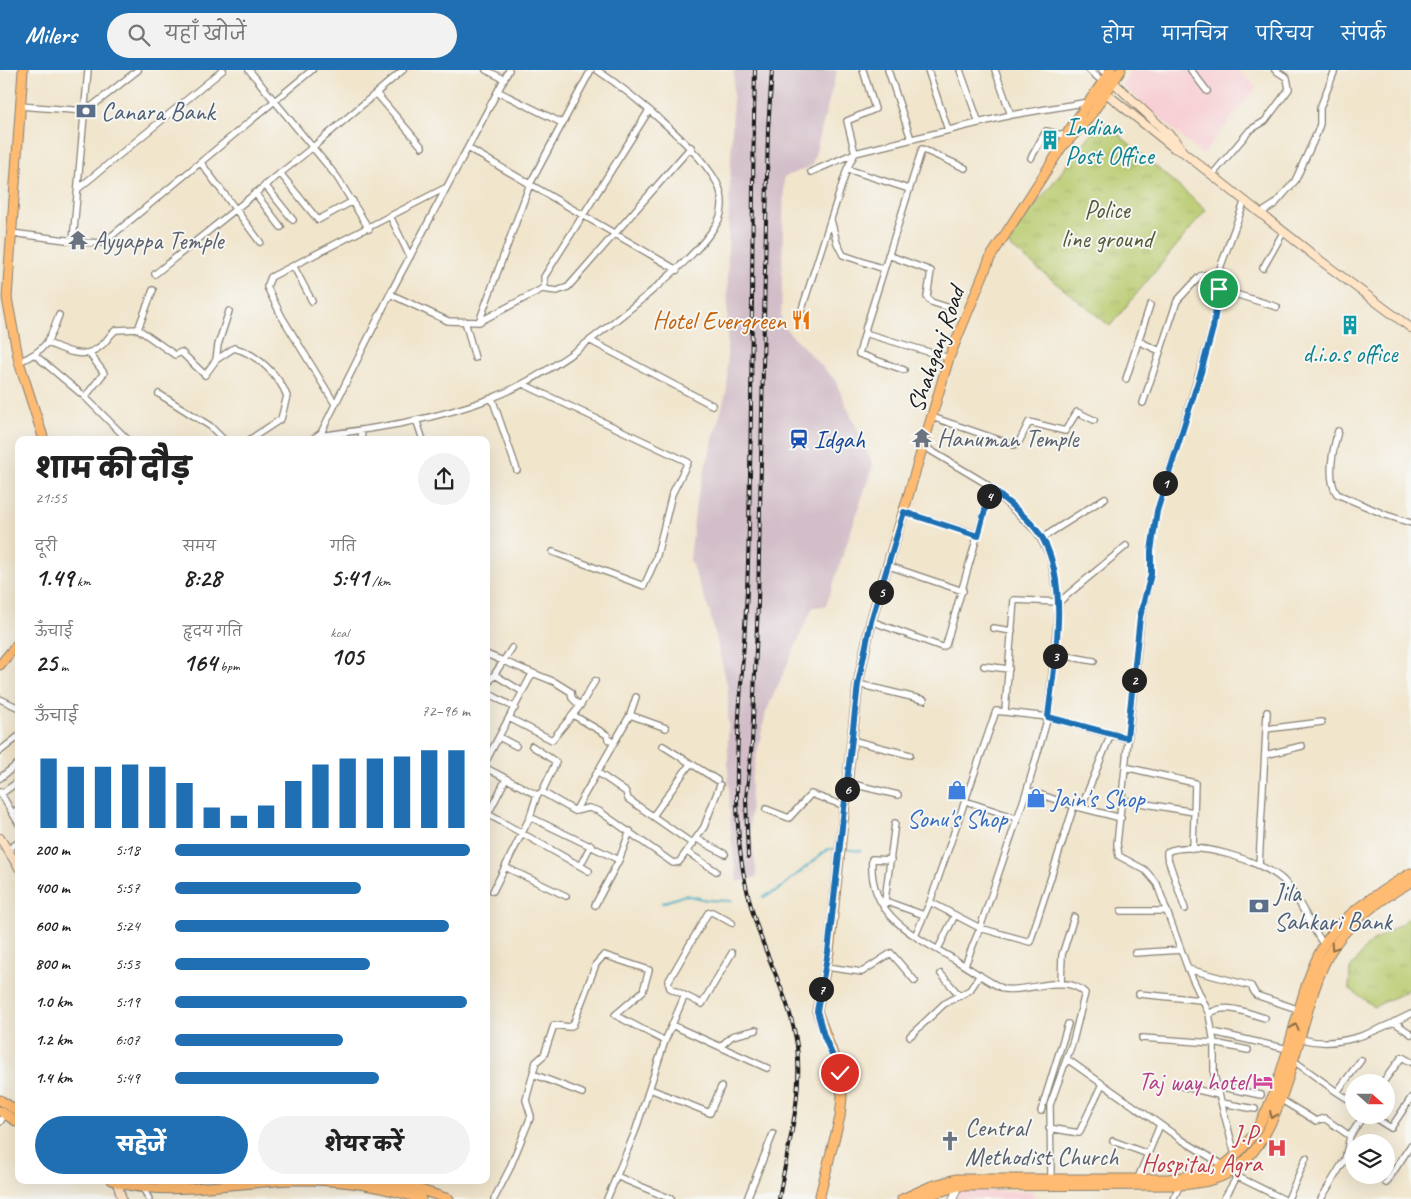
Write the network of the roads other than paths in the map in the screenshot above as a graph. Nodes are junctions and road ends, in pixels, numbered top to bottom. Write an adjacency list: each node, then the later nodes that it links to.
1 (23, 70): 30 (main road)
2 (83, 70): 3 (street)
3 (88, 70): 31 (street)
4 (138, 70): 31 (street)
5 (223, 70): 55 (street)
6 (249, 70): 28 (street)
7 (312, 70): 28 (street)
8 (403, 70): 27 (street)
9 (486, 70): 23 (street)
10 (509, 70): 23 (street)
11 (591, 70): 35 (street)
12 (597, 70): 32 (street)
13 (863, 70): 44 (street)
14 (888, 70): 38 (street)
15 (928, 70): 36 (street)
16 (960, 70): 34 (street)
17 (995, 70): 33 (street)
18 (1089, 70): 24 (street)
19 (1121, 70): 24 (main road)
20 (1191, 70): 25 (street)
21 (1275, 70): 52 (street)
22 (1335, 70): 62 (street)
23 (504, 79): 26 (street)
24 (1106, 80): 29 (main road, Shahganj Road); 39 (main road); 45 (main road); 45 (main road)
25 (1207, 91)
26 (498, 92): 35 (street); 43 (street)
27 (376, 93): 40 (street); 41 (street)
28 (275, 101): 40 (street); 47 (street)
29 (1089, 102): 33 (street); 37 (main road, Shahganj Road)
30 (20, 106): 31 (street); 71 (main road)
31 (86, 111): 55 (street)
32 (648, 112): 42 (street); 63 (street)
33 (1011, 114): 34 (street)
34 (979, 122): 36 (street)
35 (562, 123): 53 (street)
36 (948, 130): 38 (street)
37 (1066, 136): 39 (main road, Shahganj Road); 46 (street)
38 (911, 139): 44 (street)
39 (1063, 146): 105 (main road, Shahganj Road)
40 (313, 147): 51 (street); 60 (street)
41 (422, 147)
42 (691, 147): 70 (street); 78 (street)
43 (468, 148): 53 (street); 56 (street)
44 (855, 152): 49 (street); 50 (street)
45 (1183, 152): 52 (main road)
46 (1031, 158)
47 (201, 163): 61 (street); 72 (street)
48 (965, 168): 57 (street)
49 (847, 169): 57 (street); 66 (street)
50 (811, 172)
51 (280, 173): 54 (street); 60 (street)
52 (1212, 175): 59 (main road)
53 (530, 184): 63 (street); 94 (street)
54 (265, 185): 58 (street); 65 (street)
55 (78, 188): 72 (street)
56 (445, 188): 64 (street); 75 (street)
57 (909, 188): 74 (street)
58 (255, 194): 61 (street); 67 (street)
59 (1245, 200): 62 (main road); 80 (street)
60 (353, 201): 68 (street)
61 (236, 210): 73 (street); 81 (street)
62 (1261, 213): 69 (main road)
63 (583, 215): 70 (street); 82 (street)
64 (391, 218): 68 (street); 75 (street)
65 (293, 220)
66 (830, 220): 79 (street); 91 (street)
67 (281, 227)
68 (369, 229): 76 (street)
69 (1284, 231): 77 (street); 95 (main road)
70 (614, 232): 78 (street); 82 (street)
71 (11, 233): 72 (street); 107 (main road)
72 (73, 241)
73 (260, 242)
74 (888, 255): 79 (street); 88 (street)
75 (410, 257): 85 (street)
76 (294, 267): 86 (street); 115 (street)
77 (1263, 268)
78 (677, 270): 99 (street)
79 (884, 270): 97 (street)
80 (1219, 271): 83 (street); 101 (street)
81 (155, 274)
82 (544, 289): 94 (street)
83 (1219, 289): 89 (street); 178 (street)
84 (153, 290): 96 (street)
85 (390, 294): 93 (street); 115 (street)
86 (312, 301)
87 (1150, 304): 98 (street)
88 (947, 307)
89 (1277, 307)
90 (229, 311): 106 (street)
91 (801, 312)
92 (58, 315): 100 (street)
93 (465, 322): 94 (street); 104 (street)
94 (479, 322)
95 (1411, 328)
96 (138, 329): 102 (street); 106 (street)
97 (865, 332): 105 (street); 108 (street)
98 (1138, 340): 101 (street); 109 (street)
99 (591, 341): 110 (street); 116 (street)
100 (48, 343): 102 (street); 103 (street)
101 (1160, 351): 114 (street)
102 (88, 353): 112 (street)
103 (35, 355): 107 (street); 112 (street)
104 (475, 358)
105 (949, 358): 117 (main road, Shahganj Road)
106 (216, 360): 125 (street)
107 (19, 362): 122 (main road)
108 (904, 370)
109 (1126, 379)
110 (523, 384): 113 (street); 138 (street)
111 (159, 394): 124 (street)
112 (86, 397): 123 (street)
113 (492, 398): 119 (street); 130 (street)
114 (1143, 403)
115 (335, 404): 126 (street)
116 (712, 405)
117 (932, 417): 118 (street); 129 (main road, Shahganj Road)
118 (1094, 420)
119 (417, 422): 120 (street); 128 (street)
120 (360, 431): 126 (street); 127 (street)
121 (1338, 431): 134 (street)
122 (43, 436)
123 (124, 436)
124 (219, 436)
125 (255, 436)
126 (318, 436)
127 (361, 436)
128 (421, 436)
129 (923, 446): 131 (street); 133 (main road, Shahganj Road)
130 (517, 470)
131 (991, 488): 135 (street); 136 (street)
132 (1105, 498): 136 (street)
133 (904, 512): 135 (street); 139 (main road, Shahganj Road)
134 (1411, 523)
135 (978, 536): 140 (street)
136 (1042, 538): 141 (street)
137 (1126, 546): 141 (street)
138 (553, 552)
139 (889, 566): 140 (street); 142 (main road, Shahganj Road)
140 (963, 591): 142 (street)
141 (1059, 602): 144 (street); 147 (street)
142 (871, 621): 158 (main road, Shahganj Road)
143 (992, 628): 144 (street)
144 (1012, 631): 153 (street)
145 (15, 647): 151 (main road)
146 (512, 648): 150 (street)
147 (1055, 654): 149 (street); 171 (street)
148 (490, 656): 150 (street)
149 (1094, 660)
150 (504, 661): 154 (street); 155 (street)
151 (0, 665)
152 (984, 666): 153 (street)
153 (1008, 669): 167 (street)
154 (532, 674): 159 (street); 165 (street)
155 (495, 675): 157 (street); 159 (street)
156 (595, 680): 165 (street)
157 (490, 682)
158 (858, 684): 163 (street); 180 (main road, Shahganj Road)
159 (523, 692): 166 (street)
160 (490, 694): 166 (street)
161 (636, 697): 170 (street)
162 (0, 699): 164 (street)
163 (924, 700)
164 (15, 706)
165 (580, 706): 169 (street)
166 (515, 708): 172 (street)
167 (1005, 711): 171 (street); 204 (street)
168 (1266, 712): 175 (street)
169 (573, 715): 172 (street); 181 (street)
170 (630, 715): 174 (street); 181 (street)
171 (1048, 717): 176 (street); 199 (street)
172 (509, 718): 177 (street)
173 (1322, 722): 175 (street)
174 (666, 728)
175 (1266, 729): 189 (street)
176 (1111, 734): 178 (street); 207 (street)
177 (499, 737): 182 (street); 187 (street)
178 (1127, 738): 192 (street)
179 (15, 739): 186 (street)
180 (851, 740): 188 (street); 197 (main road, Shahganj Road)
181 (614, 743): 194 (street)
182 (516, 746)
183 (532, 746): 201 (street)
184 (663, 746): 190 (street)
185 (1302, 746): 189 (street)
186 (0, 752)
187 (490, 754)
188 (910, 754)
189 (1265, 755): 234 (street)
190 (690, 764): 215 (street); 224 (street)
191 (15, 765): 195 (street)
192 (1125, 767): 203 (street); 212 (street)
193 (490, 770): 196 (street)
194 (597, 772): 210 (street); 215 (street)
195 (0, 778)
196 (506, 779): 201 (street); 208 (street)
197 (848, 783): 202 (street); 205 (main road, Shahganj Road)
198 (15, 784): 200 (street)
199 (1027, 790): 206 (street); 218 (street)
200 (0, 793): 213 (street)
201 (540, 794): 210 (street); 216 (street)
202 (898, 795)
203 (1122, 800): 212 (street); 219 (street)
204 (965, 801): 218 (street); 244 (street)
205 (845, 806): 209 (street); 262 (main road, Shahganj Road)
206 (1074, 806): 207 (street); 254 (street)
207 (1081, 808): 219 (street)
208 (490, 809)
209 (766, 809)
210 (575, 810): 221 (street)
211 (15, 811): 213 (street)
212 (1194, 812): 227 (street)
213 (12, 814): 217 (street)
214 (490, 816): 222 (street)
215 (653, 816): 224 (street)
216 (530, 817): 222 (street); 226 (street)
217 (15, 818)
218 (1016, 818): 254 (street)
219 (1120, 818): 248 (street)
220 (896, 824): 232 (street)
221 (630, 831): 229 (street); 231 (street)
222 (522, 832): 235 (street); 236 (street)
223 (0, 838): 228 (main road)
224 (695, 842): 229 (street); 230 (street)
225 (15, 845): 228 (street)
226 (591, 845): 231 (street); 235 (street)
227 (1193, 848): 234 (street); 247 (street)
228 (7, 850): 233 (main road)
229 (687, 852): 238 (street)
230 (725, 854)
231 (618, 860): 245 (street)
232 (891, 860): 243 (street); 246 (street)
233 (15, 862)
234 (1259, 865): 256 (street)
235 (580, 866): 237 (street)
236 (505, 867): 241 (street); 242 (street)
237 (589, 871)
238 (716, 871)
239 (1411, 873): 256 (main road)
240 (1411, 882): 284 (main road, one-way to 284)
241 (493, 891)
242 (566, 896)
243 (885, 901): 246 (street); 251 (street)
244 (930, 902): 250 (street); 251 (street)
245 (595, 905)
246 (884, 908): 255 (street)
247 (1186, 909)
248 (1166, 910): 249 (street); 258 (street)
249 (1121, 911)
250 (955, 914): 254 (street); 257 (street)
251 (924, 915): 255 (street)
252 (1074, 917): 267 (street)
253 (732, 923): 270 (street)
254 (980, 928): 261 (street)
255 (915, 936): 257 (street)
256 (1324, 945): 272 (main road)
257 (938, 949): 261 (street)
258 (1181, 950): 260 (street); 263 (street)
259 (732, 953): 270 (street)
260 (1135, 953)
261 (964, 965): 265 (street)
262 (826, 966): 266 (street); 351 (main road, Shahganj Road)
263 (1188, 969): 271 (street); 272 (street)
264 (941, 974): 269 (street)
265 (980, 975): 267 (street); 269 (street)
266 (915, 981)
267 (1061, 984): 290 (street)
268 (1139, 994): 271 (street)
269 (960, 996): 282 (street)
270 (684, 997): 278 (street)
271 (1201, 1000): 273 (street)
272 (1300, 1010): 288 (main road, one-way to 272)
273 (1209, 1014): 275 (street); 280 (street)
274 (1411, 1014): 276 (street)
275 (1265, 1018)
276 (1394, 1022): 281 (street); 284 (street)
277 (1068, 1024): 296 (street)
278 (672, 1025): 285 (street); 287 (street)
279 (756, 1030): 287 (street)
280 (1213, 1032): 286 (street); 288 (street)
281 (1411, 1034)
282 (910, 1036)
283 (1142, 1038): 286 (street)
284 (1301, 1039): 292 (main road)
285 (666, 1041): 295 (street); 302 (street)
286 (1214, 1043): 289 (street); 300 (street)
287 (720, 1047): 294 (street)
288 (1288, 1049): 325 (main road)
289 (1248, 1050)
290 (1067, 1059): 296 (street); 298 (street)
291 (1361, 1060): 303 (street)
292 (1294, 1061): 303 (street); 309 (main road)
293 (1411, 1062): 297 (street)
294 (767, 1068)
295 (533, 1074): 304 (street); 347 (street)
296 (1056, 1074): 314 (street); 319 (street)
297 (1389, 1074)
298 (1102, 1084): 318 (street); 319 (street)
299 (1178, 1085): 305 (street)
300 (1217, 1086): 305 (street); 306 (street)
301 (721, 1087): 302 (street)
302 (650, 1089): 331 (street)
303 (1337, 1092): 307 (street)
304 (582, 1093)
305 (1219, 1095): 311 (street)
306 (1261, 1095)
307 (1345, 1097)
308 (1411, 1098): 317 (street)
309 (1280, 1099): 321 (street); 330 (main road, one-way to 330)
310 (0, 1100): 312 (main road)
311 (1222, 1103): 313 (street); 325 (street)
312 (15, 1109)
313 (1255, 1109)
314 (1041, 1111)
315 (2, 1116): 316 (main road)
316 (15, 1121)
317 (1395, 1122)
318 (1160, 1125): 324 (street); 328 (street)
319 (1049, 1128): 332 (street)
320 (773, 1134): 350 (street)
321 (1347, 1134)
322 (1113, 1141): 324 (street)
323 (1411, 1145): 329 (street)
324 (1148, 1154): 333 (street)
325 (1236, 1155): 328 (main road)
326 (1345, 1155): 359 (street)
327 (1306, 1158): 358 (street)
328 (1223, 1165): 333 (main road)
329 (1395, 1169)
330 (1234, 1174): 339 (main road); 342 (street); 356 (street)
331 (616, 1176): 348 (street); 349 (street)
332 (1051, 1178): 333 (main road); 352 (main road)
333 (1138, 1178)
334 (116, 1184): 343 (main road)
335 (127, 1184): 341 (main road)
336 (247, 1184): 341 (main road)
337 (352, 1184): 345 (main road)
338 (402, 1184): 346 (main road)
339 (1180, 1185): 340 (main road); 355 (street)
340 (958, 1186): 353 (main road); 354 (street)
341 (143, 1188): 344 (street)
342 (1271, 1196): 357 (street)
343 (122, 1199)
344 (149, 1199)
345 (421, 1199)
346 (448, 1199)
347 (494, 1199)
348 (607, 1199)
349 (671, 1199)
350 (747, 1199)
351 (819, 1199)
352 (902, 1199)
353 (917, 1199)
354 (953, 1199)
355 (1173, 1199)
356 (1224, 1199)
357 (1283, 1199)
358 (1288, 1199)
359 (1321, 1199)

